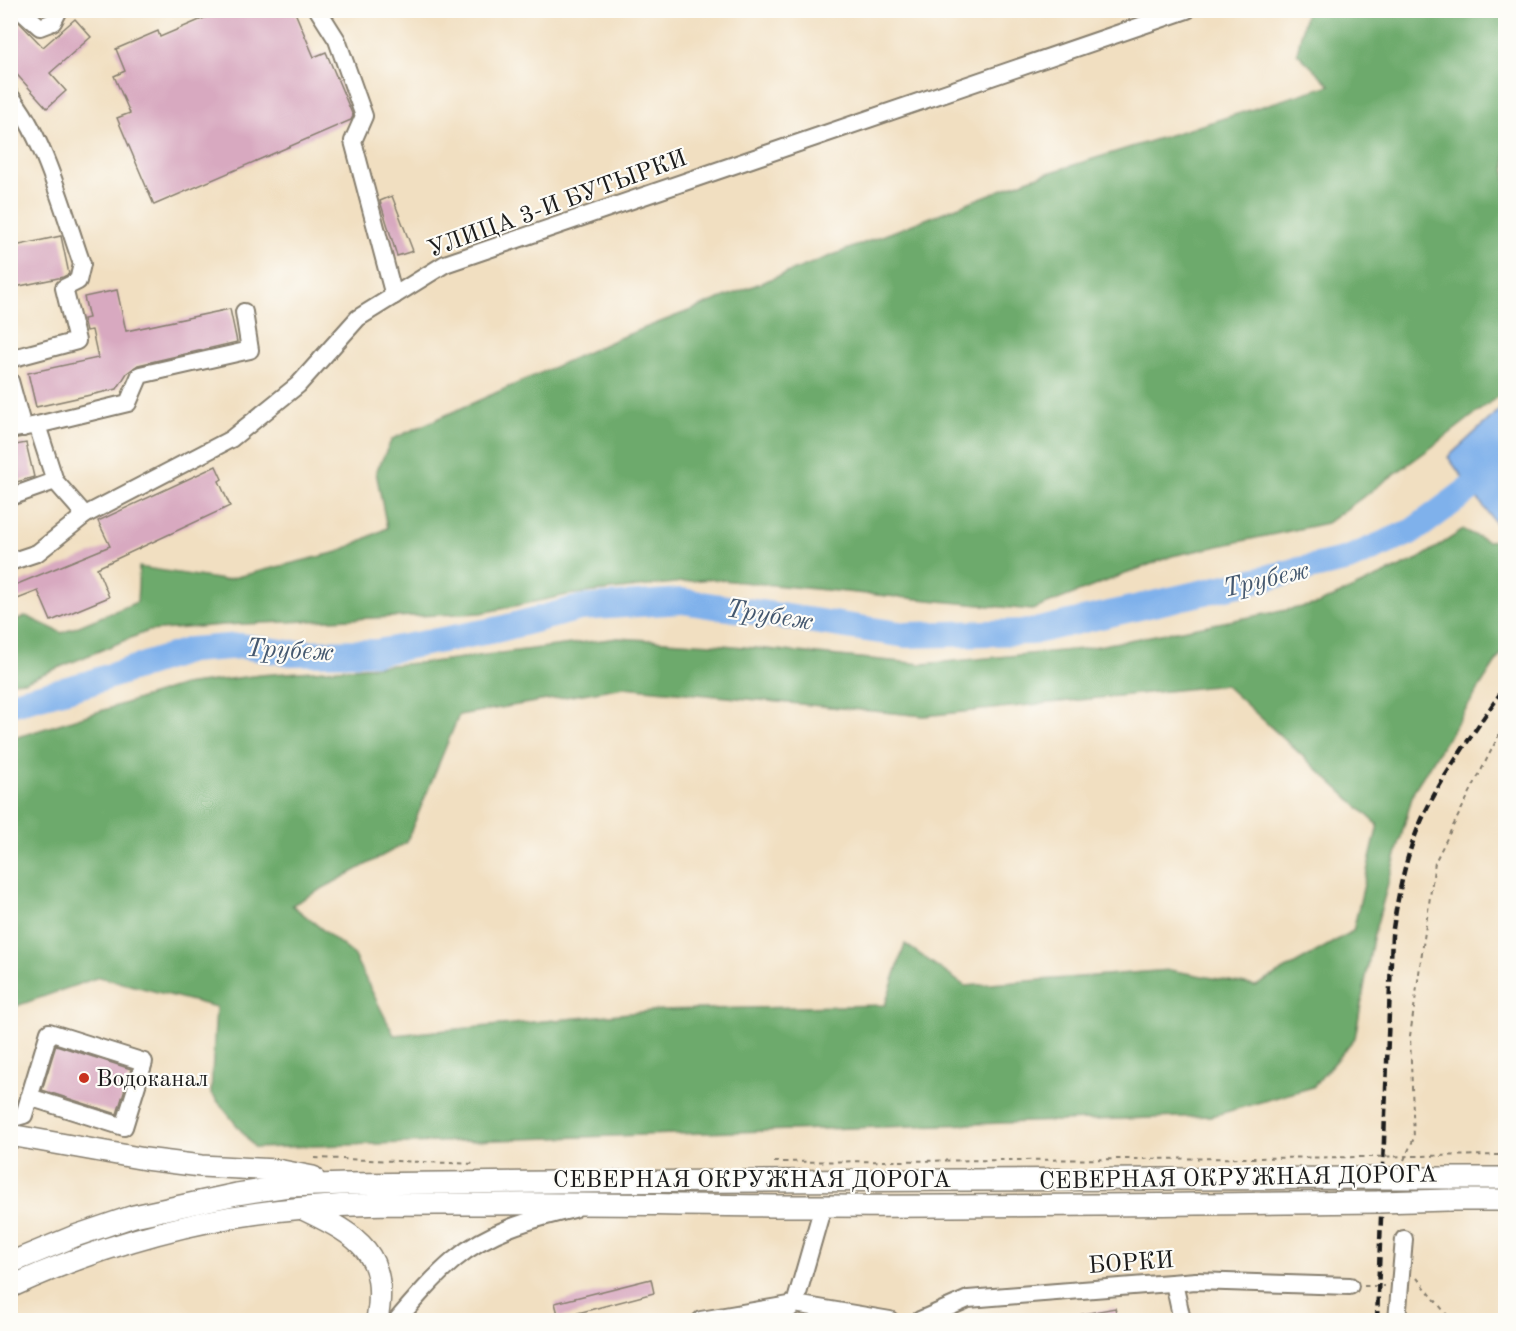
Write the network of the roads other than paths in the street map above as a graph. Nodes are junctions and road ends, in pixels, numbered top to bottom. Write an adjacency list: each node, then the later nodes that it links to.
1 (21, 10): 2 (street)
2 (59, 10)
3 (318, 10): 6 (street)
4 (1187, 10): 6 (street, УЛИЦА 3-И БУТЫРКИ)
5 (10, 96): 8 (street)
6 (394, 296): 13 (street, УЛИЦА 3-И БУТЫРКИ)
7 (244, 312): 10 (street)
8 (10, 359)
9 (10, 381): 10 (street)
10 (24, 428): 11 (street)
11 (55, 481): 12 (street); 13 (street)
12 (10, 496)
13 (86, 515): 14 (street, УЛИЦА 3-И БУТЫРКИ)
14 (10, 562)
15 (29, 1097): 15 (street); 16 (street)
16 (10, 1119)
17 (10, 1135): 19 (main road)
18 (1506, 1178): 19 (main road, СЕВЕРНАЯ ОКРУЖНАЯ ДОРОГА, bridge)
19 (346, 1184): 25 (main road, СЕВЕРНАЯ ОКРУЖНАЯ ДОРОГА)
20 (1506, 1200): 22 (main road, СЕВЕРНАЯ ОКРУЖНАЯ ДОРОГА, bridge)
21 (603, 1203): 22 (main road, СЕВЕРНАЯ ОКРУЖНАЯ ДОРОГА); 23 (main road, СЕВЕРНАЯ ОКРУЖНАЯ ДОРОГА); 31 (street)
22 (823, 1206): 29 (street)
23 (302, 1208): 28 (main road, СЕВЕРНАЯ ОКРУЖНАЯ ДОРОГА); 30 (main road)
24 (1404, 1239): 37 (street)
25 (10, 1263)
26 (1174, 1283): 27 (street, БОРКИ); 35 (street, БОРКИ); 36 (street)
27 (1350, 1286)
28 (10, 1287)
29 (795, 1304): 32 (street); 33 (street); 34 (street)
30 (377, 1320)
31 (397, 1320)
32 (701, 1320)
33 (777, 1320)
34 (890, 1320)
35 (920, 1320)
36 (1182, 1320)
37 (1397, 1320)

